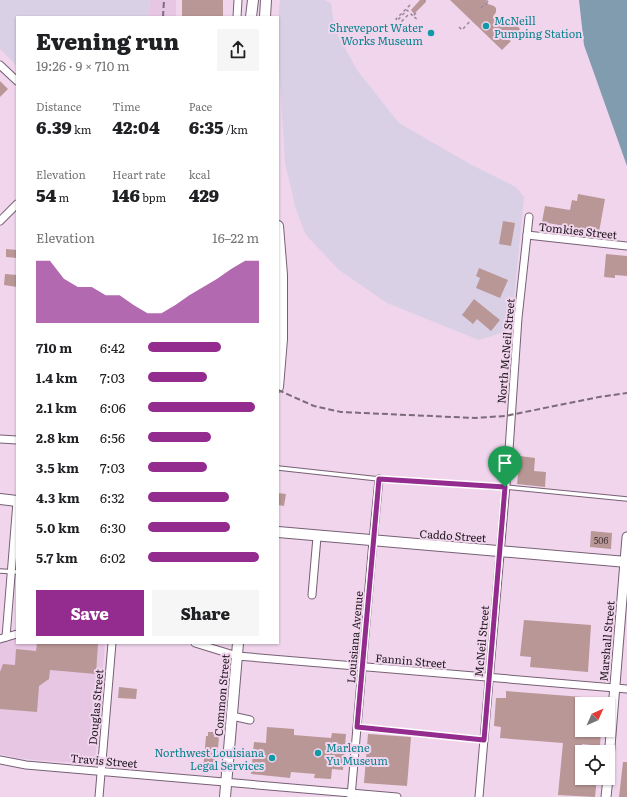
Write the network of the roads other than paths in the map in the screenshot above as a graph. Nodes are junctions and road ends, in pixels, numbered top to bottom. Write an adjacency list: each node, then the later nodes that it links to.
1 (238, 0): 4 (street)
2 (253, 0): 5 (main road)
3 (266, 0): 6 (main road)
4 (237, 16)
5 (251, 16)
6 (265, 16)
7 (0, 65): 8 (street)
8 (16, 80)
9 (16, 205): 11 (street)
10 (529, 216): 12 (street, North McNeil Street)
11 (2, 217)
12 (527, 235): 14 (street, Tomkies Street); 20 (street, North McNeil Street)
13 (279, 238): 15 (main road)
14 (627, 246)
15 (279, 375)
16 (0, 439): 17 (street)
17 (16, 440)
18 (279, 468): 19 (lane)
19 (379, 479): 20 (lane); 28 (street, Louisiana Avenue)
20 (505, 487): 22 (lane); 30 (street, McNeil Street)
21 (0, 499): 23 (main road)
22 (627, 499)
23 (16, 501)
24 (16, 525): 33 (street)
25 (279, 532): 26 (main road, Caddo Street)
26 (317, 536): 28 (main road, Caddo Street); 34 (street)
27 (627, 537): 29 (street, Marshall Street)
28 (373, 541): 30 (main road, Caddo Street); 42 (street, Louisiana Avenue)
29 (627, 543): 31 (street, Marshall Street)
30 (500, 551): 31 (main road, Caddo Street); 43 (street, McNeil Street)
31 (626, 562): 35 (street, Marshall Street)
32 (0, 571): 33 (lane)
33 (14, 572): 37 (street)
34 (312, 595)
35 (624, 624): 44 (street, Marshall Street)
36 (16, 634): 37 (street)
37 (3, 638)
38 (112, 644): 52 (street, Douglas Street)
39 (198, 644): 41 (street, Fannin Street)
40 (238, 644): 41 (main road, Common Street)
41 (237, 656): 42 (street, Fannin Street); 46 (main road, Common Street)
42 (362, 668): 43 (street, Fannin Street); 48 (street, Louisiana Avenue)
43 (489, 678): 44 (street, Fannin Street); 49 (street, McNeil Street)
44 (614, 688): 45 (street, Fannin Street); 50 (street, Marshall Street)
45 (627, 690)
46 (232, 716): 47 (street); 53 (main road, Common Street)
47 (250, 720)
48 (357, 727): 49 (lane); 55 (street, Louisiana Avenue)
49 (484, 740): 59 (street, McNeil Street)
50 (610, 745)
51 (0, 760): 52 (street, Travis Street)
52 (101, 771): 53 (street, Travis Street); 56 (street, Douglas Street)
53 (226, 783): 55 (street, Travis Street); 57 (main road, Common Street)
54 (607, 785): 60 (street)
55 (351, 795): 58 (street, Travis Street)
56 (99, 797)
57 (225, 797)
58 (397, 797)
59 (479, 797)
60 (606, 797)

